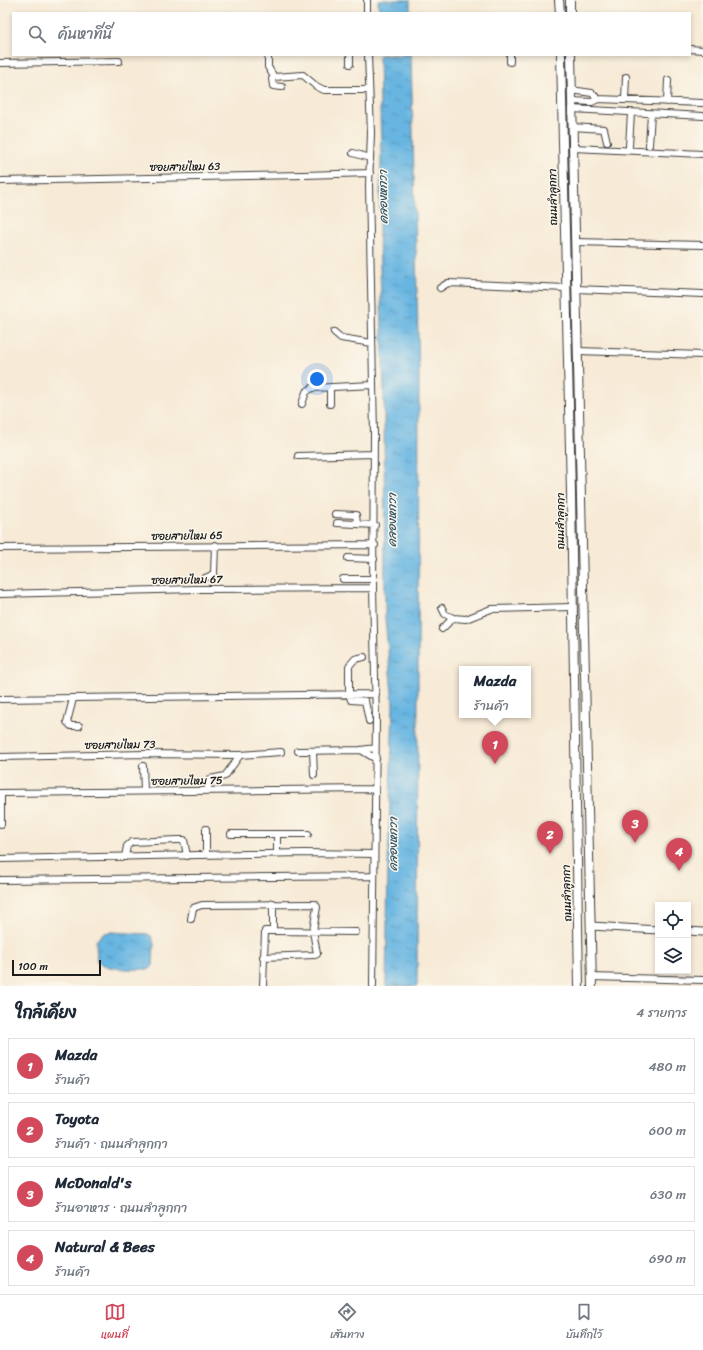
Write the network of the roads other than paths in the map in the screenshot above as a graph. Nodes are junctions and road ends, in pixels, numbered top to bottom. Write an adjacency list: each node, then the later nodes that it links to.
1 (367, 0): 4 (street)
2 (559, 0): 5 (main road)
3 (570, 0): 6 (main road)
4 (368, 12)
5 (560, 12)
6 (570, 12)
7 (691, 49): 8 (street)
8 (703, 50)
9 (268, 56): 17 (street)
10 (350, 56): 16 (street)
11 (368, 56): 21 (street)
12 (561, 56): 44 (main road, ถนนลำลูกกา)
13 (571, 56): 22 (main road, ถนนลำลูกกา)
14 (119, 61): 15 (street)
15 (0, 63)
16 (350, 64)
17 (274, 77): 20 (street); 21 (street)
18 (626, 77): 24 (street)
19 (668, 80): 25 (street)
20 (282, 87)
21 (369, 90): 38 (street)
22 (572, 90): 23 (street); 27 (main road, ถนนลำลูกกา)
23 (598, 99): 24 (street); 27 (street)
24 (625, 100): 25 (street)
25 (667, 102): 26 (street)
26 (703, 103)
27 (572, 105): 28 (street); 31 (main road, ถนนลำลูกกา)
28 (631, 113): 29 (street); 33 (street)
29 (651, 114): 30 (street); 34 (street)
30 (703, 116)
31 (572, 127): 32 (street); 35 (main road, ถนนลำลูกกา)
32 (607, 142)
33 (629, 146)
34 (649, 146)
35 (573, 148): 37 (street); 41 (main road, ถนนลำลูกกา)
36 (353, 153): 38 (street)
37 (703, 154)
38 (370, 158): 39 (street)
39 (370, 173): 40 (street, ซอยสายไหม 63); 48 (street)
40 (0, 181)
41 (575, 242): 42 (street); 45 (main road, ถนนลำลูกกา)
42 (703, 245)
43 (440, 288): 44 (street)
44 (566, 288): 71 (main road, ถนนลำลูกกา)
45 (576, 290): 46 (street); 49 (main road, ถนนลำลูกกา)
46 (703, 294)
47 (334, 332): 48 (street)
48 (372, 343): 51 (street)
49 (578, 351): 50 (street); 111 (main road, ถนนลำลูกกา)
50 (703, 355)
51 (373, 385): 52 (street); 55 (street)
52 (330, 387): 53 (street); 54 (street)
53 (302, 404)
54 (330, 404)
55 (374, 454): 56 (street); 60 (street)
56 (298, 456)
57 (335, 514): 59 (street)
58 (337, 523): 59 (street)
59 (357, 523): 60 (street)
60 (375, 524): 62 (street)
61 (215, 545): 62 (street, ซอยสายไหม 65); 63 (street, ซอยสายไหม 65); 66 (street)
62 (375, 545): 65 (street)
63 (0, 548)
64 (348, 558): 65 (street)
65 (374, 558): 68 (street)
66 (205, 578)
67 (344, 579): 68 (street)
68 (374, 579): 69 (street)
69 (374, 588): 70 (street, ซอยสายไหม 67); 77 (street)
70 (0, 594)
71 (572, 607): 73 (street); 123 (main road, ถนนลำลูกกา)
72 (442, 608): 73 (street)
73 (453, 618): 74 (street)
74 (442, 629)
75 (364, 657): 76 (street)
76 (349, 694): 77 (street); 79 (street); 80 (street)
77 (376, 694): 82 (street)
78 (0, 699): 79 (street)
79 (73, 699): 81 (street)
80 (369, 721)
81 (79, 726)
82 (375, 748): 83 (street); 89 (street)
83 (361, 750): 84 (street); 89 (street)
84 (313, 751): 86 (street); 91 (street)
85 (281, 752): 87 (street, ซอยสายไหม 73)
86 (298, 752)
87 (240, 755): 88 (street, ซอยสายไหม 73); 94 (street)
88 (0, 757)
89 (376, 759): 92 (street)
90 (143, 766): 93 (street)
91 (314, 775)
92 (375, 789): 94 (street, ซอยสายไหม 75); 102 (street)
93 (144, 791): 94 (street, ซอยสายไหม 75); 95 (street, ซอยสายไหม 75)
94 (207, 791)
95 (0, 793): 96 (street)
96 (1, 824)
97 (206, 829): 103 (street)
98 (231, 834): 100 (street)
99 (308, 834): 100 (street)
100 (277, 835): 101 (street)
101 (277, 854): 102 (street); 103 (street)
102 (374, 854): 107 (street)
103 (206, 855): 104 (street)
104 (187, 856): 105 (street); 105 (street)
105 (125, 857): 106 (street)
106 (0, 859)
107 (374, 876): 108 (street); 122 (street)
108 (0, 880)
109 (273, 903): 110 (street); 113 (street); 114 (street)
110 (190, 919)
111 (590, 926): 112 (street); 119 (main road, ถนนลำลูกกา)
112 (655, 930)
113 (273, 931): 114 (street); 118 (street)
114 (313, 931): 116 (street); 118 (street)
115 (691, 931): 117 (street)
116 (356, 932)
117 (703, 932)
118 (263, 957): 121 (street)
119 (592, 977): 120 (street); 124 (main road, ถนนลำลูกกา)
120 (703, 980)
121 (263, 986)
122 (373, 986)
123 (579, 986)
124 (592, 986)

